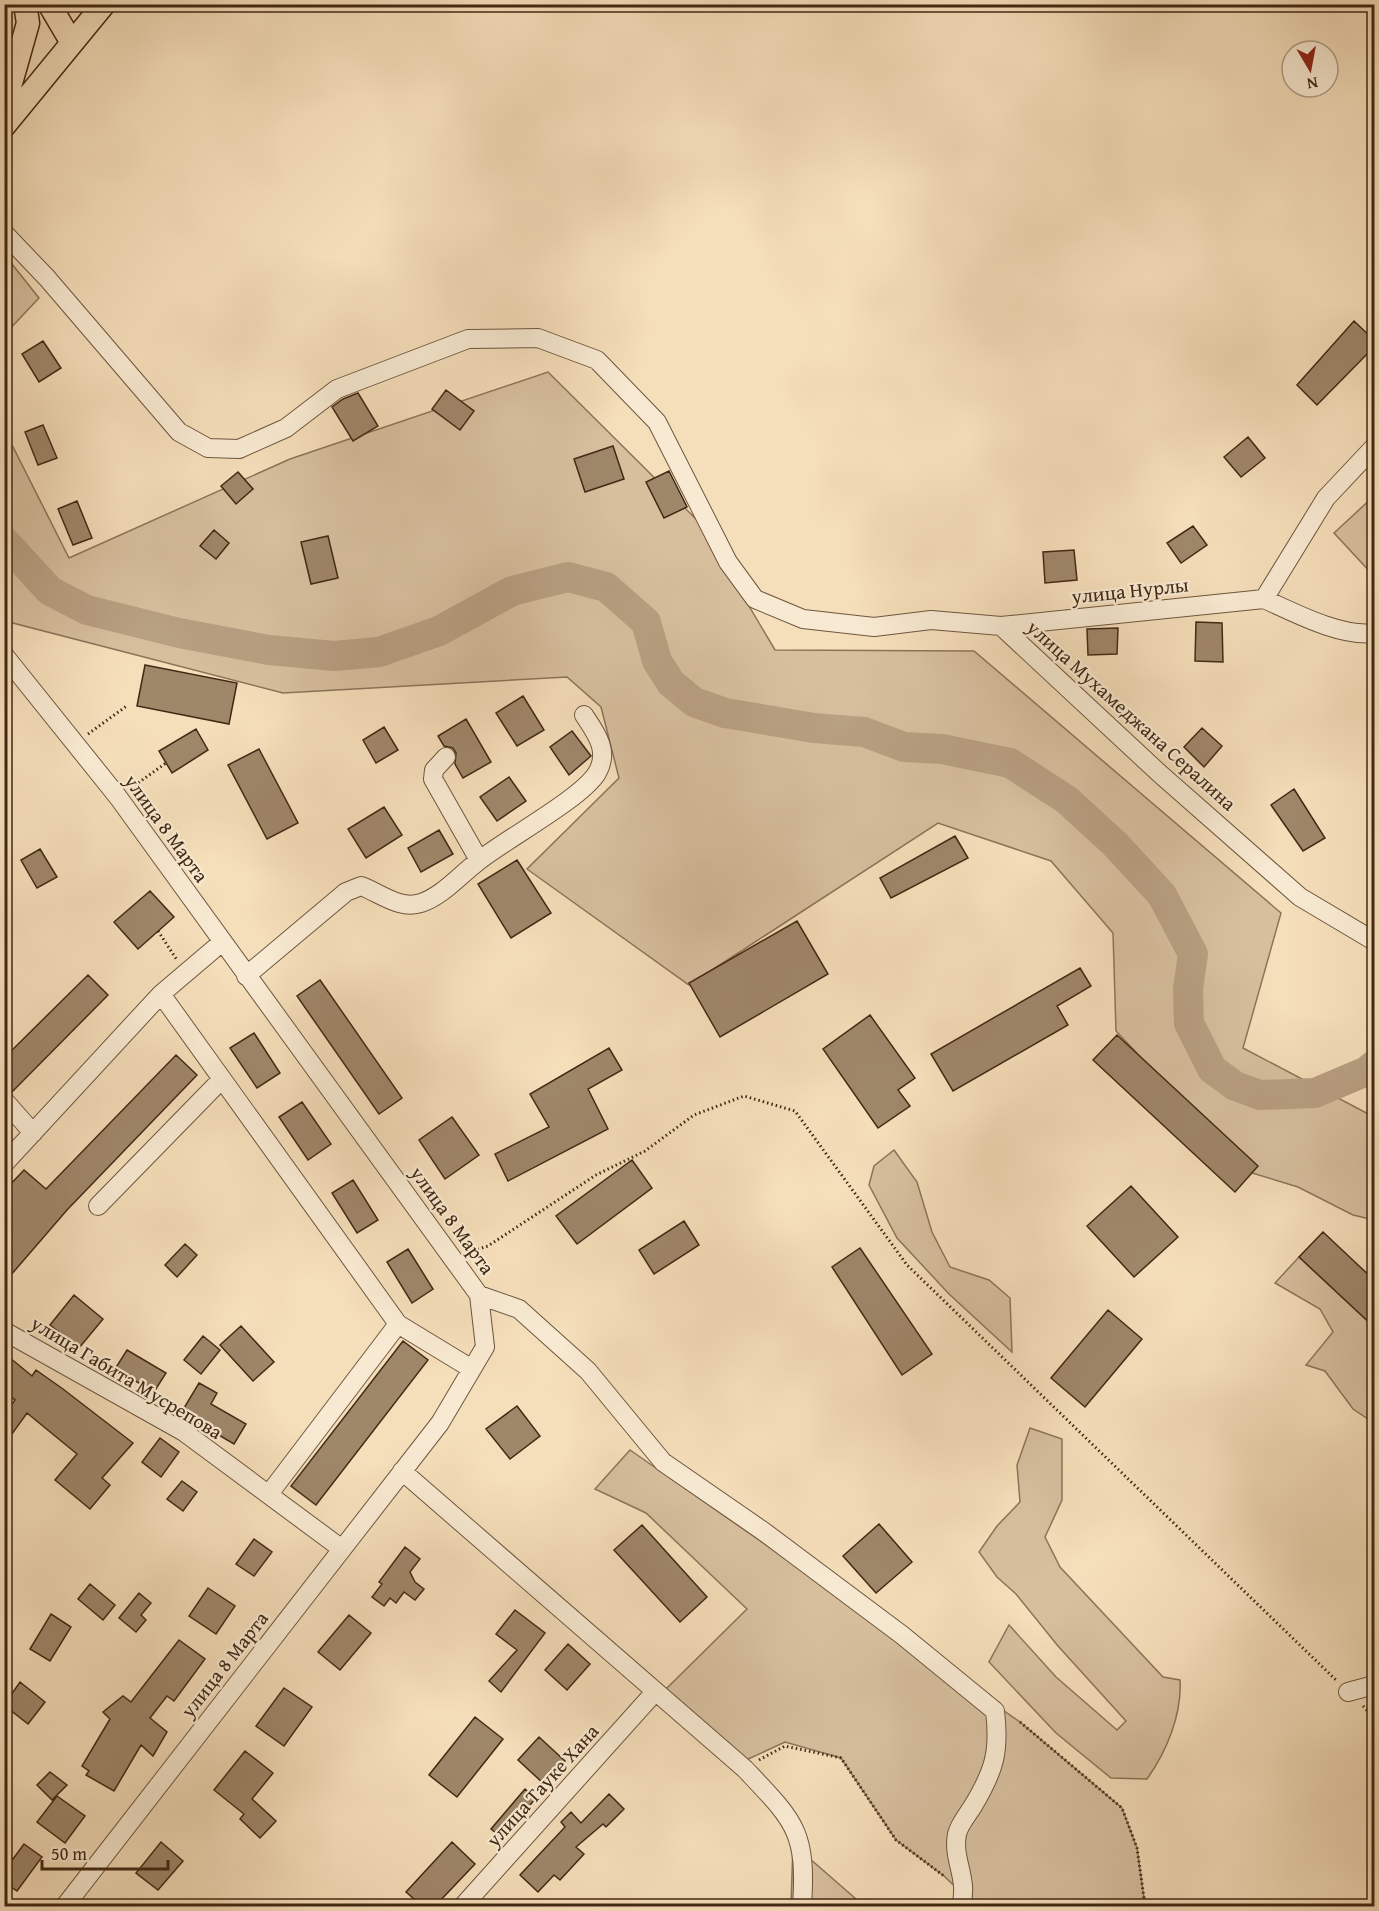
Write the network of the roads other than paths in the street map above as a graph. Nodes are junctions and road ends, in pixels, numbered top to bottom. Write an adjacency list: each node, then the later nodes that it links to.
1 (25, 4): 5 (main road)
2 (49, 4): 4 (main road)
3 (104, 4): 4 (main road)
4 (72, 43): 6 (main road)
5 (4, 108)
6 (4, 126)
7 (4, 233): 10 (street, улица Мухамеджана Сералина)
8 (1374, 447): 9 (street)
9 (1264, 599): 10 (street, улица Нурлы); 11 (street, улица Нурлы)
10 (1001, 626): 16 (street, улица Мухамеджана Сералина)
11 (1374, 633)
12 (4, 655): 17 (street, улица 8 Марта)
13 (584, 715): 15 (street)
14 (446, 757): 15 (street)
15 (479, 860): 18 (street)
16 (1374, 941)
17 (221, 943): 18 (street, улица 8 Марта); 19 (street)
18 (246, 976): 25 (street, улица 8 Марта)
19 (161, 994): 20 (street); 22 (street)
20 (222, 1079): 24 (street); 26 (street)
21 (4, 1100): 22 (street)
22 (33, 1133): 23 (street)
23 (4, 1164)
24 (98, 1206)
25 (479, 1295): 28 (street, улица 8 Марта); 35 (street)
26 (398, 1324): 28 (street); 30 (street)
27 (4, 1331): 30 (street, улица Габита Мусрепова)
28 (472, 1368): 29 (street, улица 8 Марта)
29 (402, 1472): 31 (street, улица 8 Марта); 34 (street)
30 (269, 1494): 31 (street, улица Габита Мусрепова)
31 (342, 1549): 36 (street, улица 8 Марта)
32 (1374, 1685): 33 (street)
33 (1348, 1692)
34 (654, 1693): 37 (street, улица Тауке Хана); 38 (street)
35 (962, 1901)
36 (65, 1906)
37 (463, 1906)
38 (802, 1906)

